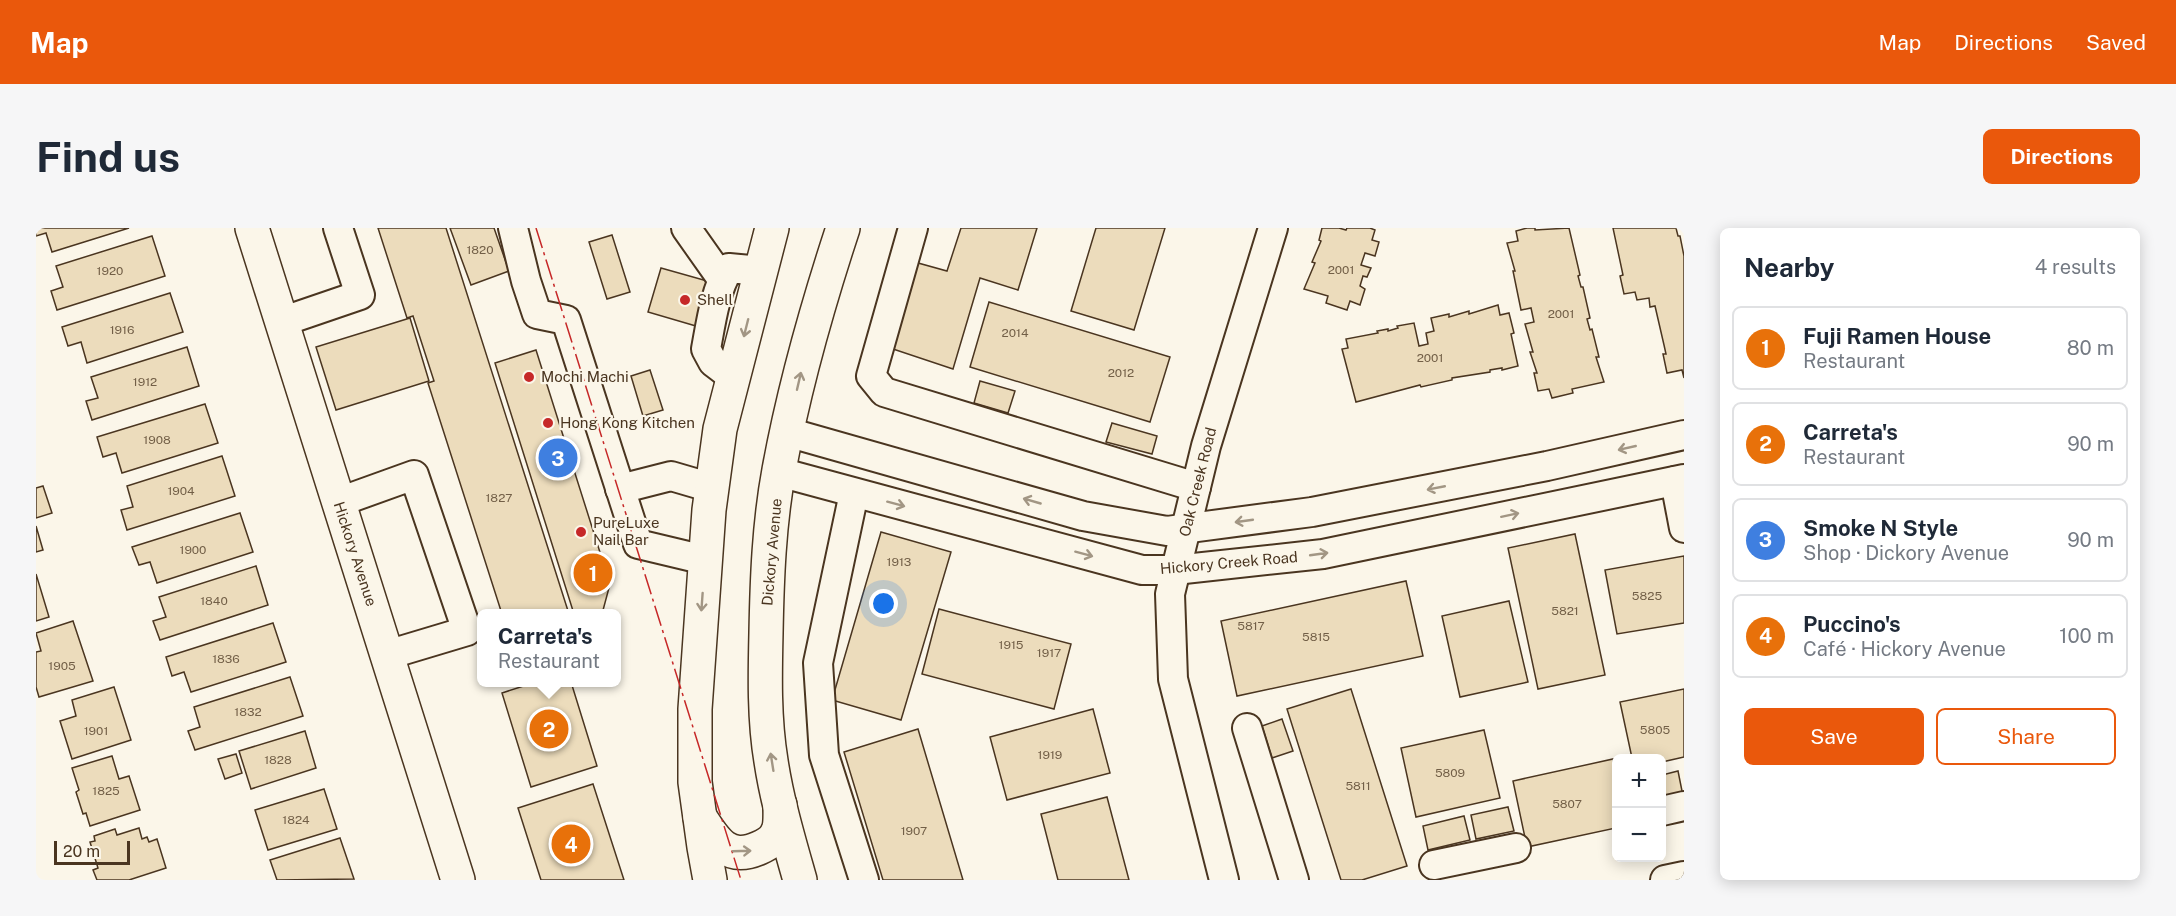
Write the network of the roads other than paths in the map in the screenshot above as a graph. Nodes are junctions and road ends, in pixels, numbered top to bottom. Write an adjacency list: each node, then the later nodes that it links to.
1 (252, 228): 11 (main road, Hickory Avenue)
2 (338, 228): 11 (street)
3 (513, 228): 19 (street)
4 (686, 228): 10 (street)
5 (772, 228): 9 (main road)
6 (843, 228): 13 (main road, Dickory Avenue, one-way to 6)
7 (913, 228): 17 (street)
8 (1273, 228): 17 (street, Oak Creek Road)
9 (761, 271): 10 (street); 12 (main road, one-way to 12)
10 (722, 279): 12 (street)
11 (281, 322): 21 (main road, Hickory Avenue)
12 (734, 378): 18 (main road)
13 (787, 432): 15 (main road, Dickory Avenue); 23 (street, one-way to 13)
14 (1684, 435): 23 (street, one-way to 23)
15 (779, 472): 20 (street, Hickory Creek Road); 28 (main road, Dickory Avenue, one-way to 15)
16 (1680, 480): 22 (street); 25 (street, Hickory Creek Road, one-way to 16)
17 (1196, 487): 23 (street, Oak Creek Road)
18 (712, 488): 19 (street); 24 (main road)
19 (621, 489): 24 (street)
20 (854, 493): 25 (street, Hickory Creek Road, one-way to 25); 39 (street)
21 (339, 502): 26 (main road, Hickory Avenue); 26 (street)
22 (1684, 528)
23 (1186, 529): 25 (street, Oak Creek Road)
24 (705, 560): 31 (main road, one-way to 31)
25 (1175, 570): 40 (street, Oak Creek Road)
26 (387, 655): 36 (main road, Hickory Avenue)
27 (1246, 728): 41 (street)
28 (780, 805): 31 (main road, one-way to 28); 38 (main road, Dickory Avenue)
29 (1684, 806): 30 (street)
30 (1666, 810)
31 (700, 817): 37 (main road)
32 (1516, 848): 34 (street)
33 (1434, 865): 34 (street)
34 (1474, 869)
35 (1684, 876): 42 (street)
36 (458, 880)
37 (710, 880)
38 (800, 880)
39 (864, 880)
40 (1224, 880)
41 (1294, 880)
42 (1665, 880)

